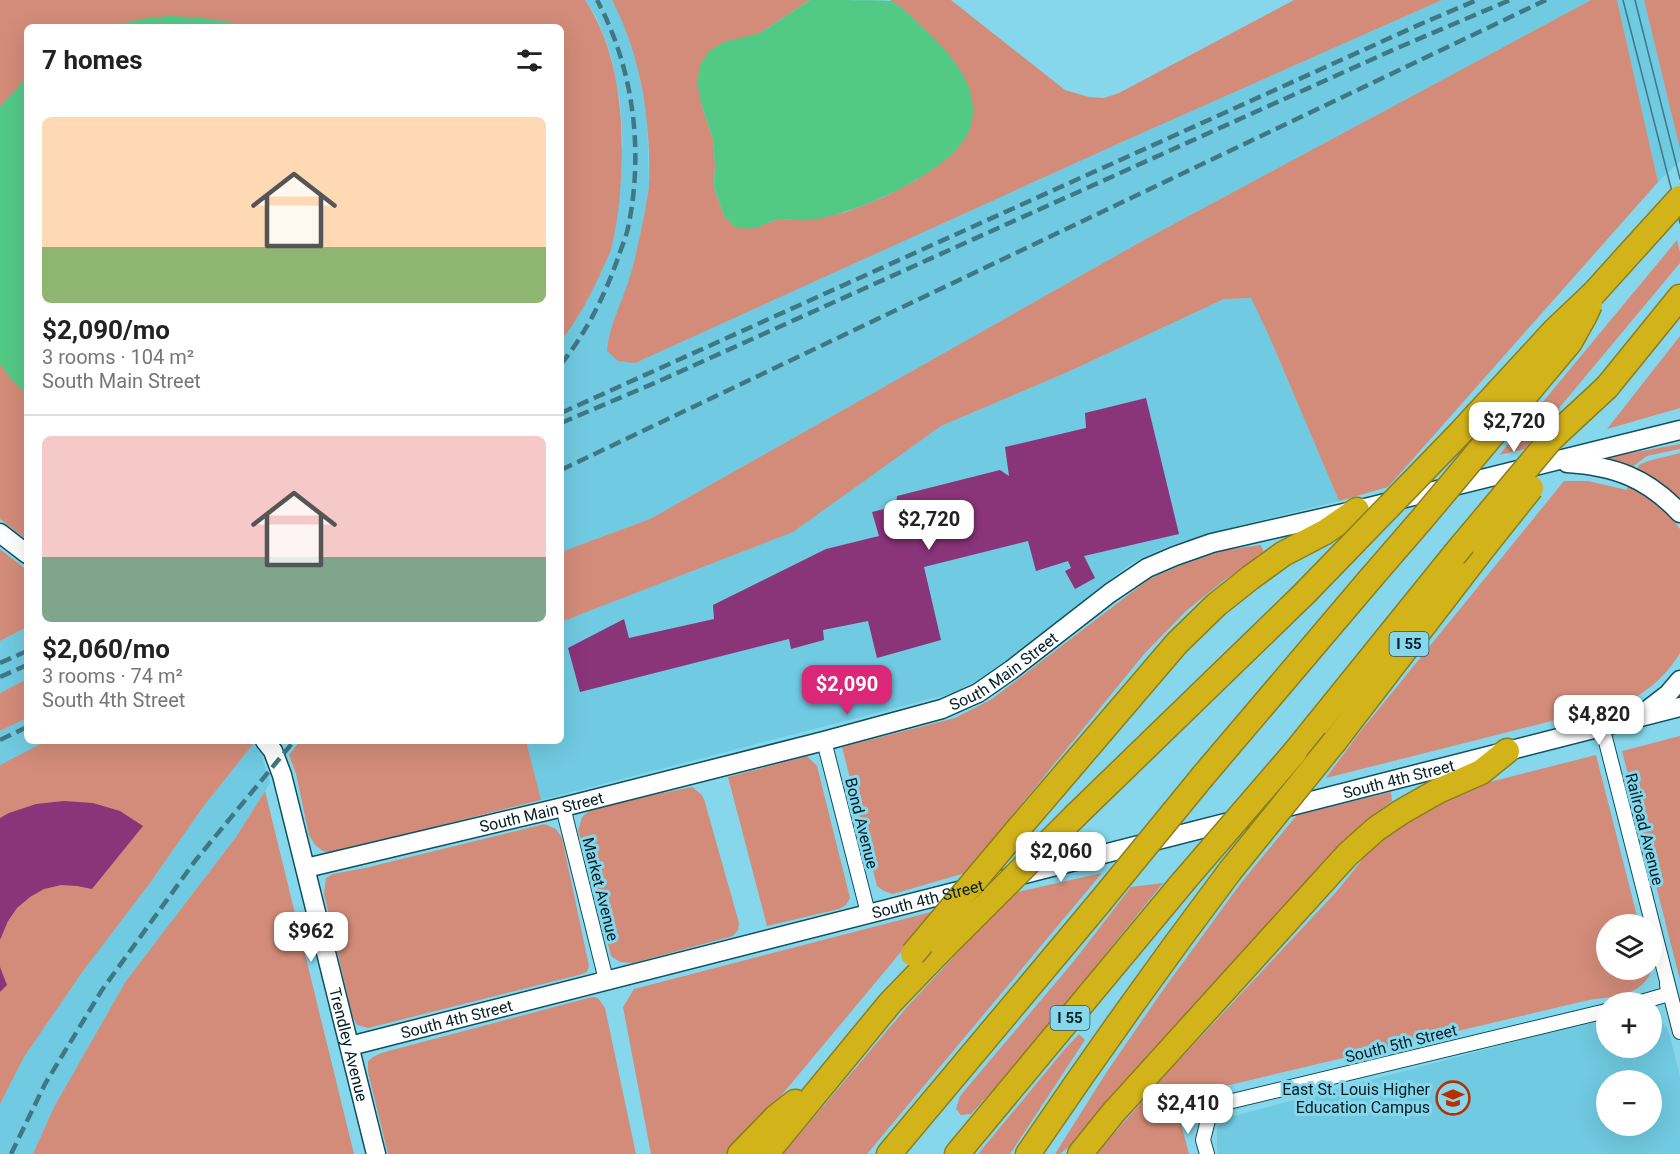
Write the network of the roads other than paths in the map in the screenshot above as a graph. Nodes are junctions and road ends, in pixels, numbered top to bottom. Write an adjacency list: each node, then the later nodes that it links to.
1 (1680, 198): 2 (highway, bridge)
2 (1594, 293): 25 (highway, bridge); 31 (highway, bridge)
3 (1680, 297): 4 (highway, I 55)
4 (1606, 387): 32 (highway, I 55, bridge); 33 (highway, I 55, bridge)
5 (1680, 430): 6 (street, South Main Street)
6 (1551, 462): 7 (street, South Main Street); 8 (street)
7 (1357, 510): 15 (street, South Main Street); 25 (highway, bridge)
8 (1680, 513)
9 (0, 533): 10 (street)
10 (24, 552)
11 (1680, 680): 13 (street)
12 (1680, 707): 13 (street, South 4th Street)
13 (1634, 718): 14 (street, South 4th Street)
14 (1602, 726): 17 (street, South 4th Street); 21 (street, Railroad Avenue); 27 (street, Railroad Avenue)
15 (824, 741): 18 (street, South Main Street); 20 (street, Bond Avenue)
16 (267, 744): 19 (street, Trendley Avenue)
17 (1507, 751): 20 (street, South 4th Street); 34 (highway)
18 (563, 807): 19 (street, South Main Street); 23 (street, Market Avenue)
19 (306, 868): 28 (street, Trendley Avenue)
20 (868, 913): 23 (street, South 4th Street)
21 (1649, 914)
22 (1662, 965): 24 (street, Railroad Avenue)
23 (606, 980): 28 (street, South 4th Street)
24 (1662, 996)
25 (890, 1003): 29 (highway)
26 (1596, 1013): 35 (street, South 5th Street)
27 (1680, 1032)
28 (350, 1046): 30 (street, Trendley Avenue)
29 (757, 1150)
30 (376, 1154)
31 (889, 1154)
32 (957, 1154)
33 (1028, 1154)
34 (1080, 1154)
35 (1206, 1154)

